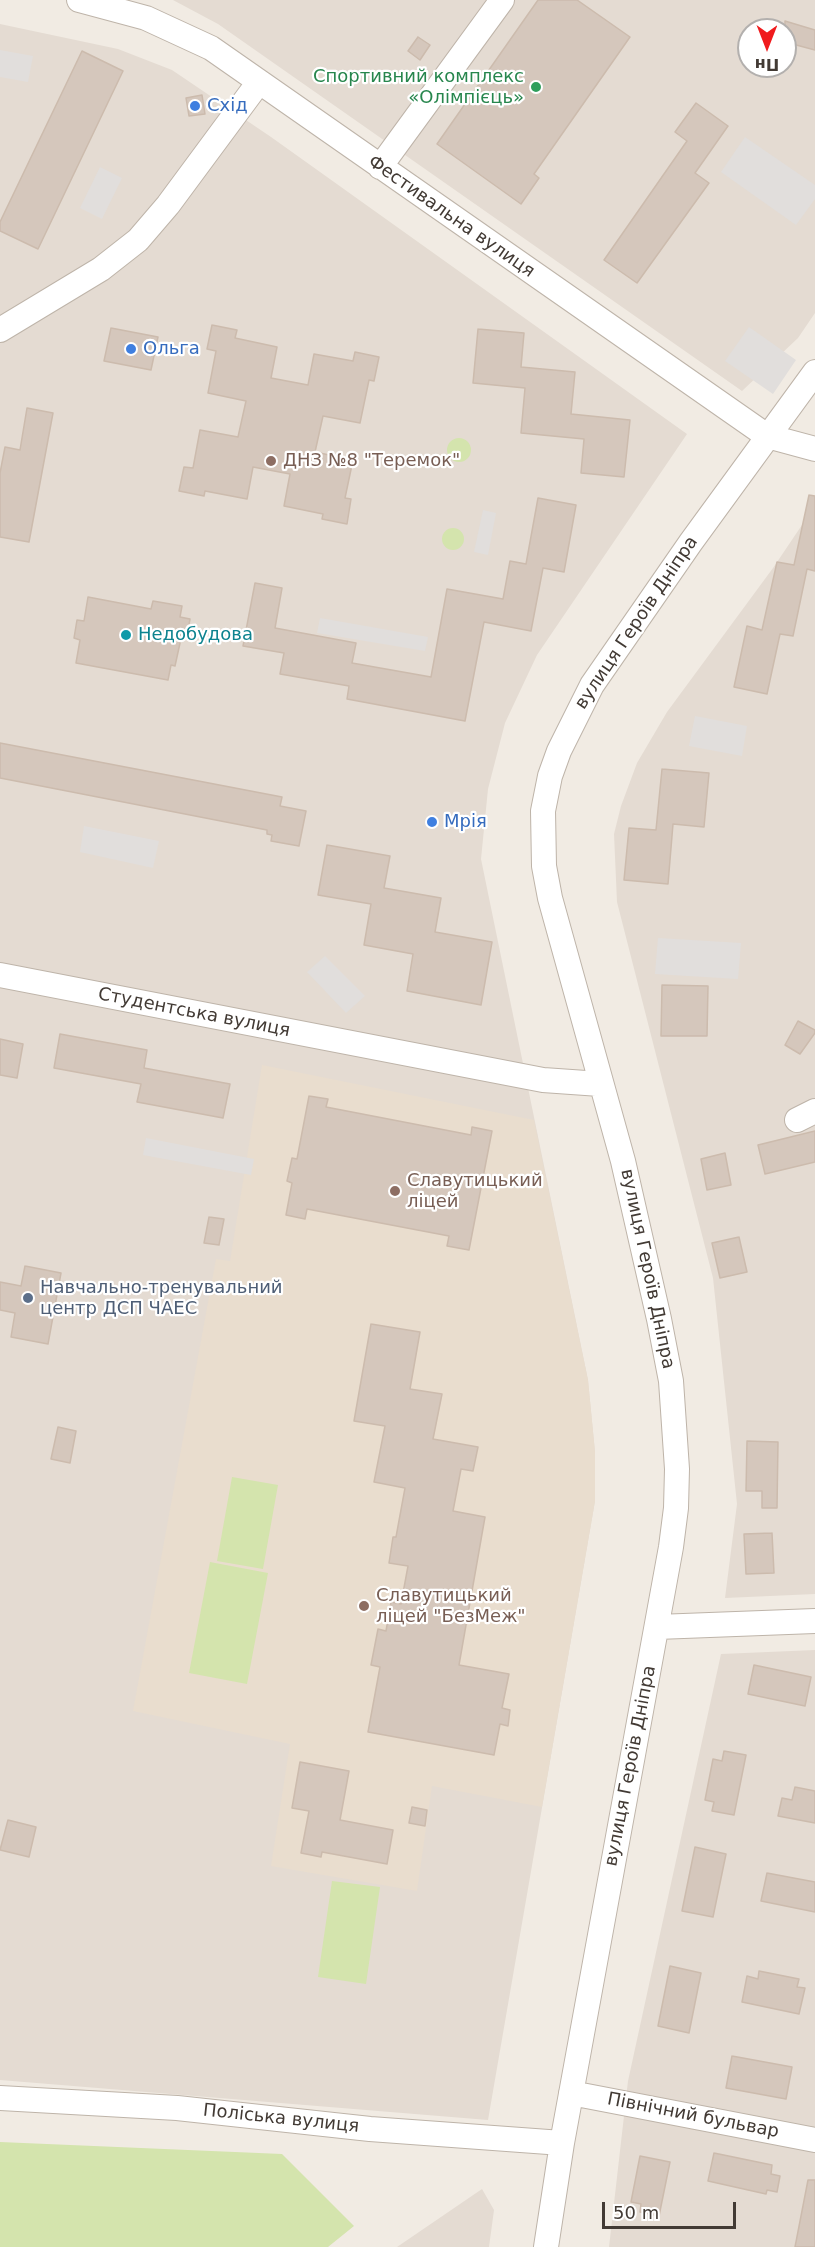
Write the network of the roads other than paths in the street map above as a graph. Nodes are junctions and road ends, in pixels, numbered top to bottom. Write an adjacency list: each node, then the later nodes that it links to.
1 (79, 0): 3 (street, Фестивальна вулиця)
2 (502, 0): 4 (street)
3 (259, 82): 4 (street, Фестивальна вулиця); 5 (street)
4 (380, 167): 7 (street, Фестивальна вулиця)
5 (0, 330)
6 (815, 372): 7 (street, вулиця Героїв Дніпра)
7 (767, 436): 8 (street, Фестивальна вулиця); 10 (street, вулиця Героїв Дніпра)
8 (815, 449)
9 (0, 975): 10 (street, Студентська вулиця)
10 (600, 1084): 12 (street, вулиця Героїв Дніпра)
11 (815, 1621): 12 (street)
12 (657, 1627): 13 (street, вулиця Героїв Дніпра)
13 (571, 2093): 15 (street, Північний бульвар); 16 (street, вулиця Героїв Дніпра)
14 (0, 2098): 16 (street, Поліська вулиця)
15 (815, 2140)
16 (562, 2143): 17 (street, вулиця Героїв Дніпра)
17 (546, 2247)

